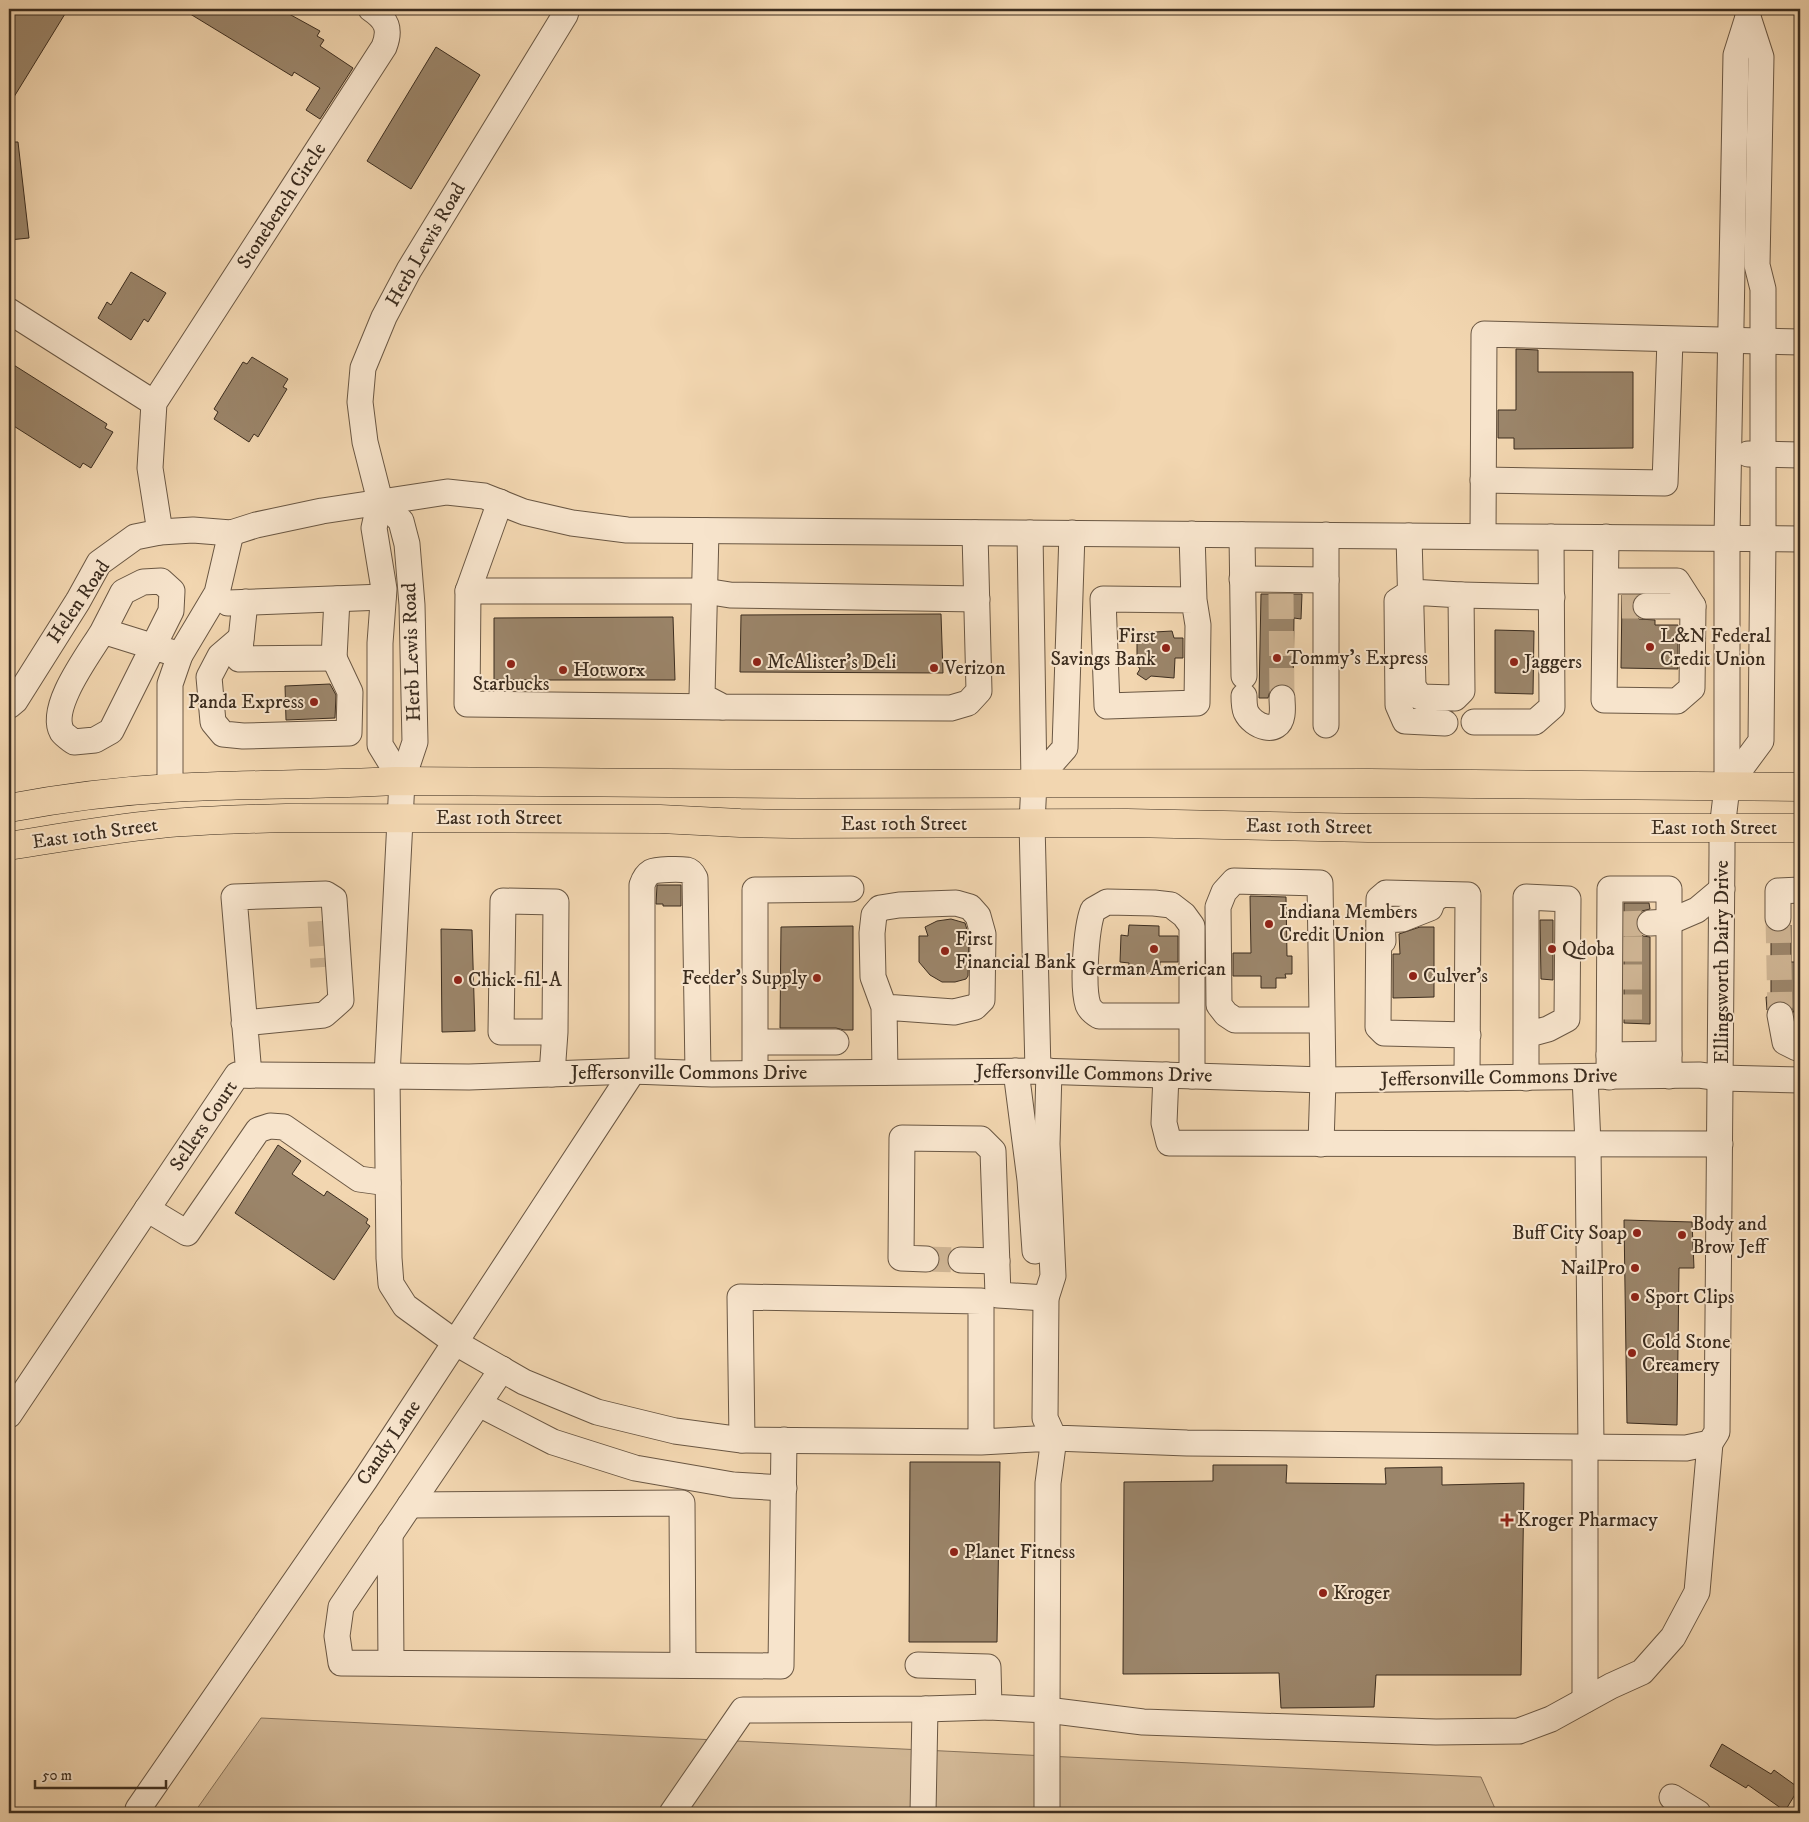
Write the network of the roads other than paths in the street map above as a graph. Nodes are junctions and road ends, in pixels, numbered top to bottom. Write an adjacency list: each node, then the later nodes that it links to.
1 (372, 9): 8 (street, Stonebench Circle)
2 (567, 9): 13 (street, Herb Lewis Road)
3 (9, 312): 8 (street)
4 (1670, 340): 5 (street); 12 (street); 12 (street)
5 (1730, 342): 6 (street); 6 (street, Ellingsworth Dairy Drive); 9 (street, Ellingsworth Dairy Drive)
6 (1763, 342): 7 (street); 10 (street, Ellingsworth Dairy Drive)
7 (1800, 342)
8 (154, 403): 16 (street, Stonebench Circle)
9 (1728, 454): 10 (street); 28 (street, Ellingsworth Dairy Drive)
10 (1763, 454): 11 (street); 29 (street, Ellingsworth Dairy Drive)
11 (1800, 455)
12 (1483, 480): 25 (street)
13 (380, 501): 14 (street, Helen Road); 17 (street, Helen Road); 38 (street, Herb Lewis Road); 59 (street, Herb Lewis Road)
14 (500, 502): 15 (street, Helen Road); 34 (street)
15 (706, 530): 18 (street, Helen Road); 35 (street)
16 (160, 532): 17 (street, Helen Road); 54 (street, Helen Road)
17 (231, 533): 44 (street)
18 (975, 533): 19 (street, Helen Road); 41 (street)
19 (1030, 533): 20 (street, Helen Road); 60 (street)
20 (1072, 533): 21 (street, Helen Road); 60 (street)
21 (1192, 534): 22 (street, Helen Road); 42 (street)
22 (1242, 535): 23 (street, Helen Road); 31 (street)
23 (1326, 535): 24 (street, Helen Road); 32 (street)
24 (1409, 536): 25 (street, Helen Road); 36 (street)
25 (1483, 536): 26 (street, Helen Road)
26 (1551, 537): 27 (street, Helen Road); 39 (street)
27 (1606, 537): 28 (street, Helen Road); 33 (street)
28 (1727, 538): 29 (street, Helen Road); 61 (street, Ellingsworth Dairy Drive)
29 (1764, 538): 30 (street, Helen Road); 61 (street, Ellingsworth Dairy Drive)
30 (1800, 539)
31 (1242, 580): 32 (street); 52 (street)
32 (1326, 580): 58 (street)
33 (1606, 580): 45 (street); 46 (street)
34 (468, 591): 35 (street); 53 (street)
35 (694, 591): 41 (street); 53 (street); 55 (street)
36 (1411, 592): 37 (street); 37 (street); 56 (street)
37 (1462, 595): 39 (street)
38 (383, 598): 40 (street); 59 (street, Herb Lewis Road)
39 (1552, 598): 57 (street)
40 (337, 599): 43 (street); 51 (street)
41 (977, 599): 55 (street)
42 (1194, 600): 42 (street)
43 (246, 602): 44 (street); 48 (street)
44 (211, 604): 50 (street)
45 (1624, 606): 46 (street); 46 (street)
46 (1693, 606)
47 (103, 631): 49 (street); 49 (street); 49 (street)
48 (241, 638): 51 (street); 51 (street)
49 (154, 646): 50 (street)
50 (180, 655): 63 (street)
51 (334, 658)
52 (1282, 698)
53 (485, 704): 55 (street)
54 (9, 706)
55 (723, 706)
56 (1445, 722)
57 (1474, 722)
58 (1326, 725)
59 (402, 781): 60 (main road, East 10th Street); 63 (main road, East 10th Street); 65 (street, Herb Lewis Road)
60 (1034, 783): 61 (main road, East 10th Street); 66 (street)
61 (1727, 787): 62 (main road, East 10th Street); 68 (street, Ellingsworth Dairy Drive)
62 (1800, 787)
63 (170, 788): 64 (main road, East 10th Street)
64 (9, 808)
65 (401, 818): 66 (main road, East 10th Street); 69 (main road, East 10th Street); 102 (street)
66 (1032, 824): 68 (main road, East 10th Street); 95 (street)
67 (1800, 828): 68 (main road, East 10th Street)
68 (1722, 829): 71 (street, Ellingsworth Dairy Drive)
69 (9, 846)
70 (851, 889): 89 (street)
71 (1722, 889): 77 (street); 106 (street, Ellingsworth Dairy Drive)
72 (1800, 890): 75 (street)
73 (314, 894): 76 (street); 80 (street); 84 (street)
74 (1437, 897): 86 (street); 86 (street); 87 (street)
75 (1778, 918)
76 (320, 921)
77 (1659, 922): 92 (street); 93 (street)
78 (323, 967): 80 (street)
79 (884, 1008): 79 (street); 96 (street)
80 (324, 1015): 84 (street)
81 (1780, 1015): 91 (street)
82 (1192, 1016): 82 (street); 103 (street)
83 (1322, 1020): 83 (street); 107 (street)
84 (244, 1023): 100 (street)
85 (555, 1032): 85 (street); 99 (street)
86 (1407, 1033): 87 (street)
87 (1468, 1035): 104 (street)
88 (1526, 1035): 88 (street); 105 (street)
89 (756, 1042): 90 (street); 98 (street)
90 (836, 1042)
91 (1800, 1048)
92 (1669, 1065): 93 (street, Jeffersonville Commons Drive); 106 (street, Jeffersonville Commons Drive)
93 (1601, 1069): 105 (street, Jeffersonville Commons Drive); 110 (street)
94 (638, 1071): 97 (street, Jeffersonville Commons Drive); 97 (street); 99 (street, Jeffersonville Commons Drive); 119 (street, Candy Lane)
95 (1034, 1071): 96 (street, Jeffersonville Commons Drive); 101 (street, Jeffersonville Commons Drive); 118 (street); 118 (street)
96 (884, 1072): 98 (street, Jeffersonville Commons Drive)
97 (698, 1073): 98 (street, Jeffersonville Commons Drive)
98 (756, 1073)
99 (552, 1074): 102 (street, Jeffersonville Commons Drive)
100 (249, 1075): 102 (street, Sellers Court); 113 (street, Sellers Court)
101 (1166, 1075): 103 (street, Jeffersonville Commons Drive); 109 (street)
102 (387, 1076): 112 (street)
103 (1192, 1076): 107 (street, Jeffersonville Commons Drive)
104 (1467, 1078): 105 (street, Jeffersonville Commons Drive); 107 (street, Jeffersonville Commons Drive)
105 (1526, 1078)
106 (1721, 1078): 108 (street, Jeffersonville Commons Drive); 111 (street, Ellingsworth Dairy Drive)
107 (1323, 1080): 109 (street)
108 (1800, 1080)
109 (1321, 1144): 110 (street)
110 (1588, 1144): 111 (street); 128 (street)
111 (1720, 1144): 127 (street, Ellingsworth Dairy Drive)
112 (388, 1183): 113 (street); 119 (street)
113 (148, 1209): 122 (street, Sellers Court)
114 (926, 1259): 116 (street)
115 (961, 1260): 116 (street)
116 (997, 1261): 117 (street)
117 (989, 1298): 118 (street); 124 (street); 126 (street)
118 (1046, 1298): 123 (street)
119 (456, 1343): 120 (street); 142 (street, Candy Lane)
120 (502, 1369): 121 (street); 124 (street)
121 (479, 1404): 129 (street); 132 (street)
122 (9, 1415)
123 (1054, 1438): 126 (street); 128 (street); 140 (street)
124 (742, 1440): 125 (street)
125 (784, 1440): 126 (street); 130 (street)
126 (982, 1442)
127 (1710, 1443): 128 (street); 137 (street, Ellingsworth Dairy Drive)
128 (1588, 1447): 137 (street)
129 (682, 1477): 130 (street); 131 (street)
130 (784, 1488): 135 (street)
131 (682, 1503): 132 (street); 135 (street)
132 (410, 1505): 133 (street)
133 (390, 1534): 134 (street); 134 (street)
134 (391, 1663): 135 (street)
135 (683, 1665)
136 (918, 1665): 138 (street)
137 (1585, 1700): 140 (street, Ellingsworth Dairy Drive)
138 (990, 1707): 139 (street, Ellingsworth Dairy Drive); 140 (street, Ellingsworth Dairy Drive)
139 (925, 1709): 143 (street, Ellingsworth Dairy Drive); 144 (street)
140 (1047, 1710): 145 (street)
141 (1672, 1797): 146 (street)
142 (138, 1809)
143 (672, 1813)
144 (923, 1813)
145 (1047, 1813)
146 (1698, 1813)

